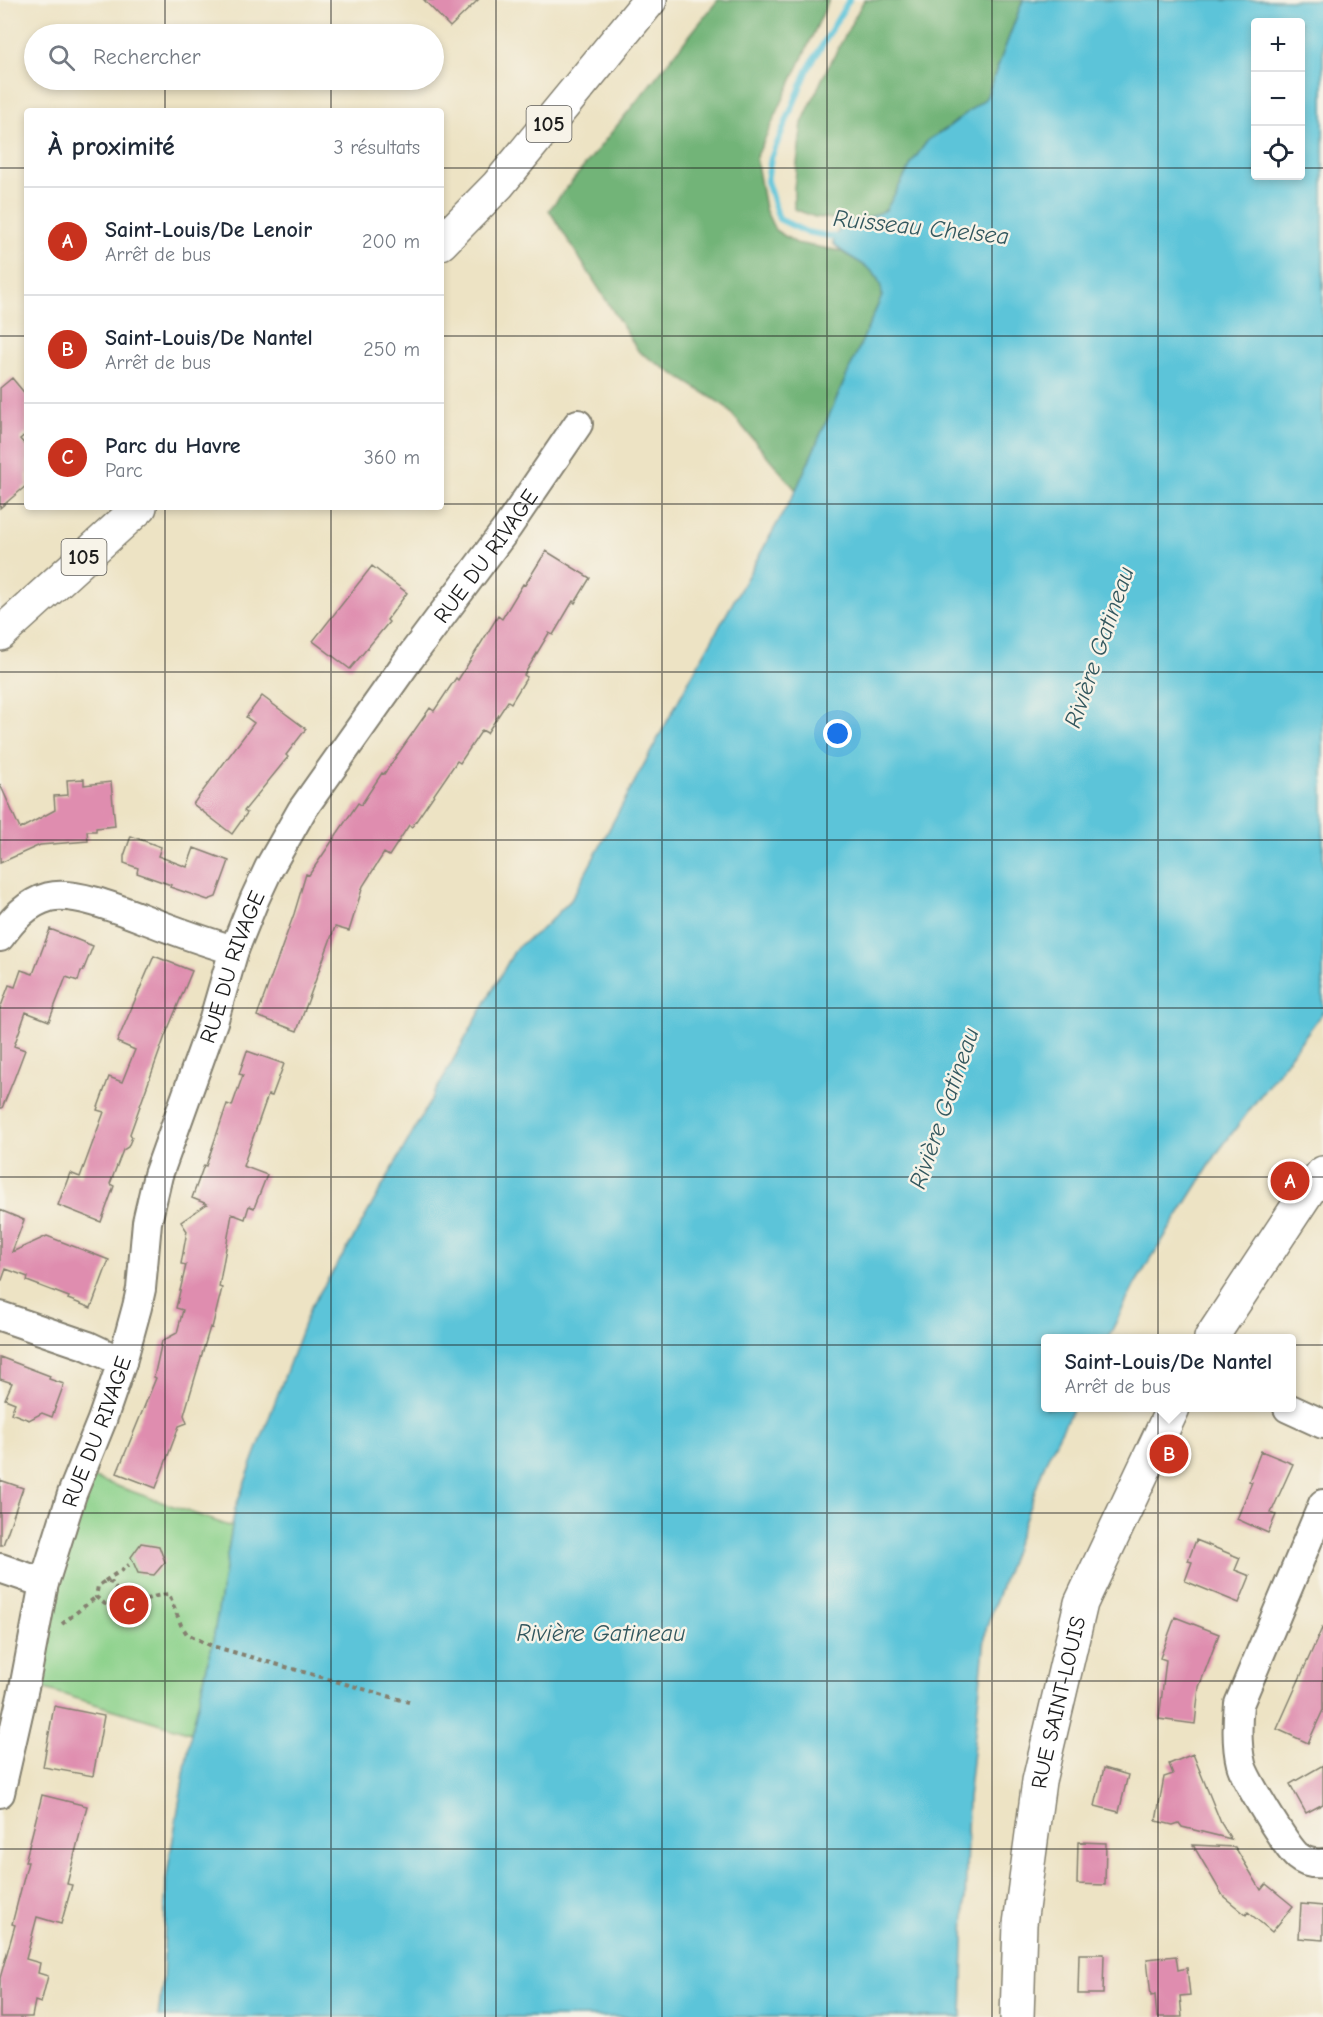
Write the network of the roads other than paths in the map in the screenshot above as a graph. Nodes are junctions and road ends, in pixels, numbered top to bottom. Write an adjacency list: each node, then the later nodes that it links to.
1 (650, 0): 2 (main road, 105)
2 (444, 240)
3 (578, 424): 7 (street, RUE DU RIVAGE)
4 (137, 510): 5 (main road, 105)
5 (0, 634)
6 (0, 937): 7 (street)
7 (234, 951): 11 (street, RUE DU RIVAGE)
8 (1323, 1173): 10 (main road)
9 (0, 1316): 11 (street)
10 (1214, 1334)
11 (122, 1362): 17 (street, RUE DU RIVAGE)
12 (1296, 1411): 14 (street)
13 (1171, 1412): 20 (main road, RUE SAINT-LOUIS)
14 (1323, 1424)
15 (1323, 1504): 19 (street)
16 (0, 1568): 17 (street)
17 (44, 1584): 18 (street, RUE DU RIVAGE)
18 (0, 1792)
19 (1323, 1863)
20 (1017, 2017)

